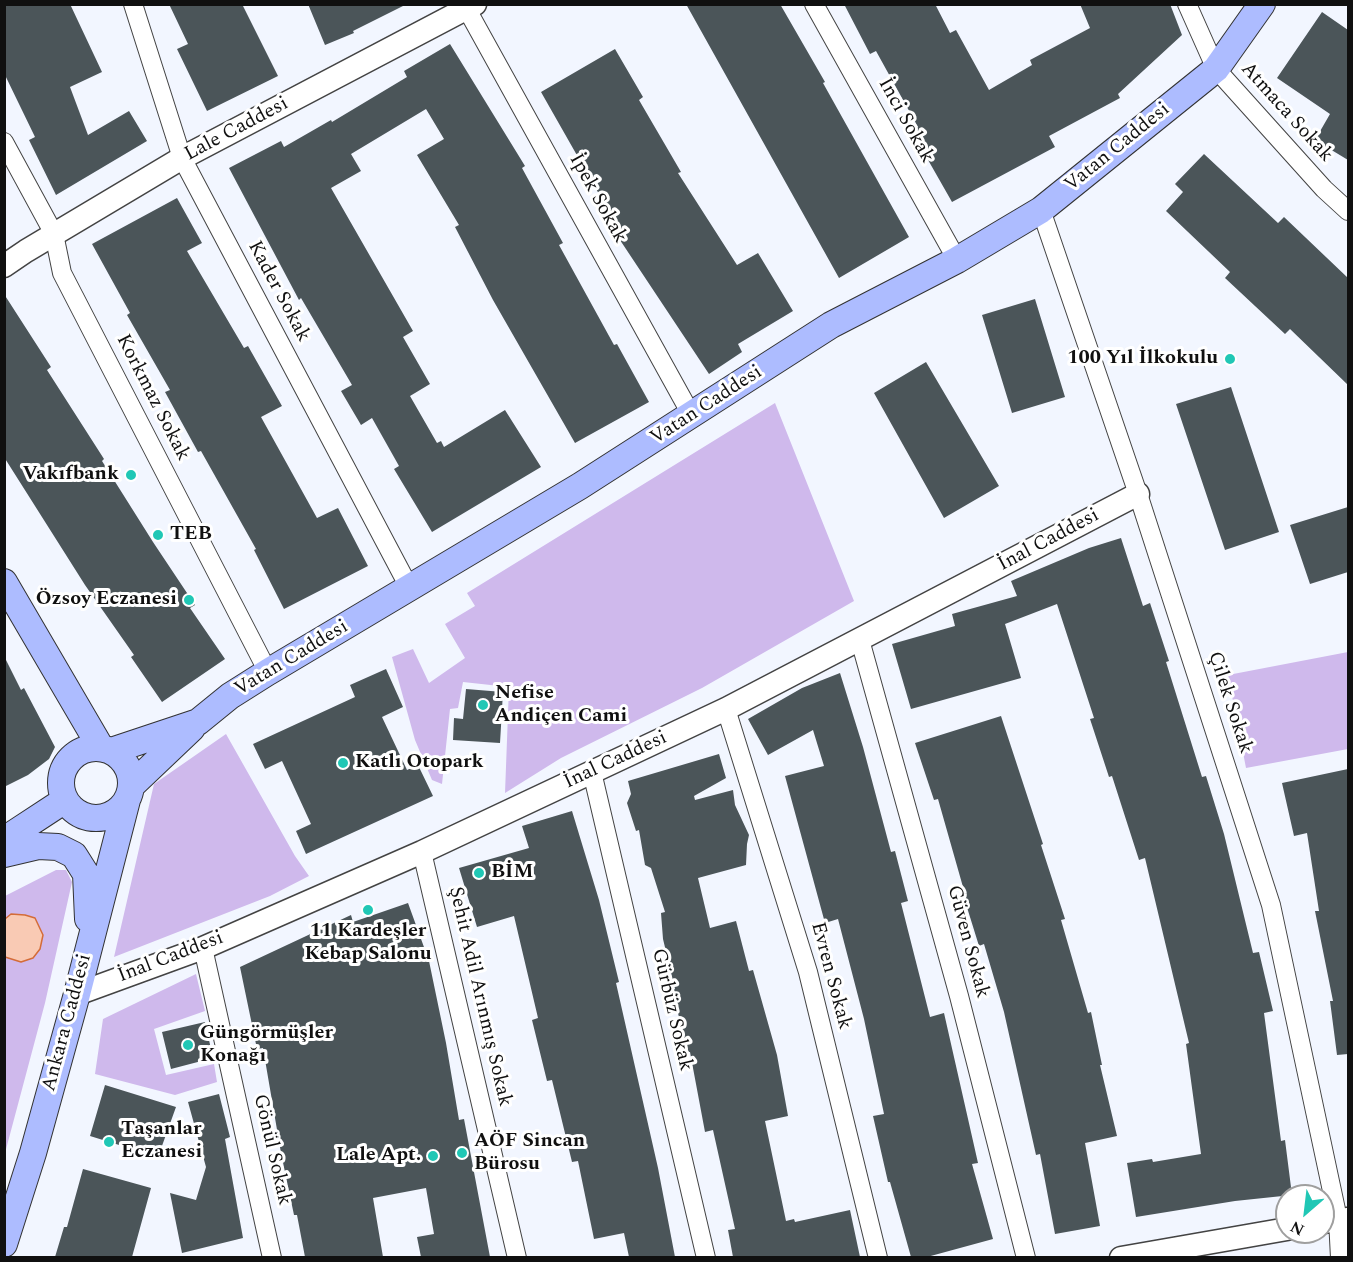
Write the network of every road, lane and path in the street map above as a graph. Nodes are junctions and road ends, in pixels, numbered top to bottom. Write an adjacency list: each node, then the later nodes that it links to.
1 (133, 4): 8 (street, Kader Sokak)
2 (814, 4): 12 (street, İnci Sokak)
3 (1187, 4): 6 (street, Atmaca Sokak)
4 (1262, 4): 6 (main road, Vatan Caddesi)
5 (468, 7): 8 (street, Lale Caddesi); 14 (street, İpek Sokak)
6 (1216, 69): 9 (main road, Vatan Caddesi); 10 (street, Atmaca Sokak)
7 (4, 142): 11 (street, Korkmaz Sokak)
8 (182, 158): 11 (street, Lale Caddesi); 17 (street, Kader Sokak)
9 (1041, 210): 12 (main road, Vatan Caddesi); 15 (street, Çilek Sokak)
10 (1348, 211)
11 (54, 234): 13 (street, Lale Caddesi); 19 (street, Korkmaz Sokak)
12 (957, 260): 14 (main road, Vatan Caddesi)
13 (4, 266)
14 (692, 416): 17 (main road, Vatan Caddesi)
15 (1138, 494): 18 (street, İnal Caddesi); 32 (street, Çilek Sokak)
16 (4, 582): 22 (main road)
17 (411, 589): 19 (main road, Vatan Caddesi)
18 (860, 640): 20 (street, İnal Caddesi); 40 (street, Güven Sokak)
19 (268, 672): 21 (main road, Vatan Caddesi)
20 (726, 709): 23 (street, İnal Caddesi); 39 (street, Evren Sokak)
21 (198, 722): 22 (main road, Vatan Caddesi); 24 (main road)
22 (106, 750): 24 (main road); 25 (main road)
23 (591, 772): 27 (street, İnal Caddesi); 38 (street, Gürbüz Sokak)
24 (129, 793): 25 (main road); 29 (main road, Ankara Caddesi)
25 (65, 800): 26 (main road)
26 (4, 840)
27 (422, 852): 30 (street, İnal Caddesi); 37 (street, Şehit Adil Arınmış Sokak)
28 (4, 854): 29 (main road)
29 (89, 946): 31 (main road, Ankara Caddesi)
30 (203, 948): 31 (street, İnal Caddesi); 36 (street, Gönül Sokak)
31 (77, 994): 34 (main road, Ankara Caddesi)
32 (1336, 1220): 42 (street, Çilek Sokak)
33 (1275, 1232): 35 (street)
34 (4, 1244)
35 (1191, 1252): 41 (street)
36 (272, 1257)
37 (517, 1257)
38 (706, 1257)
39 (878, 1257)
40 (1026, 1257)
41 (1121, 1257)
42 (1340, 1257)

